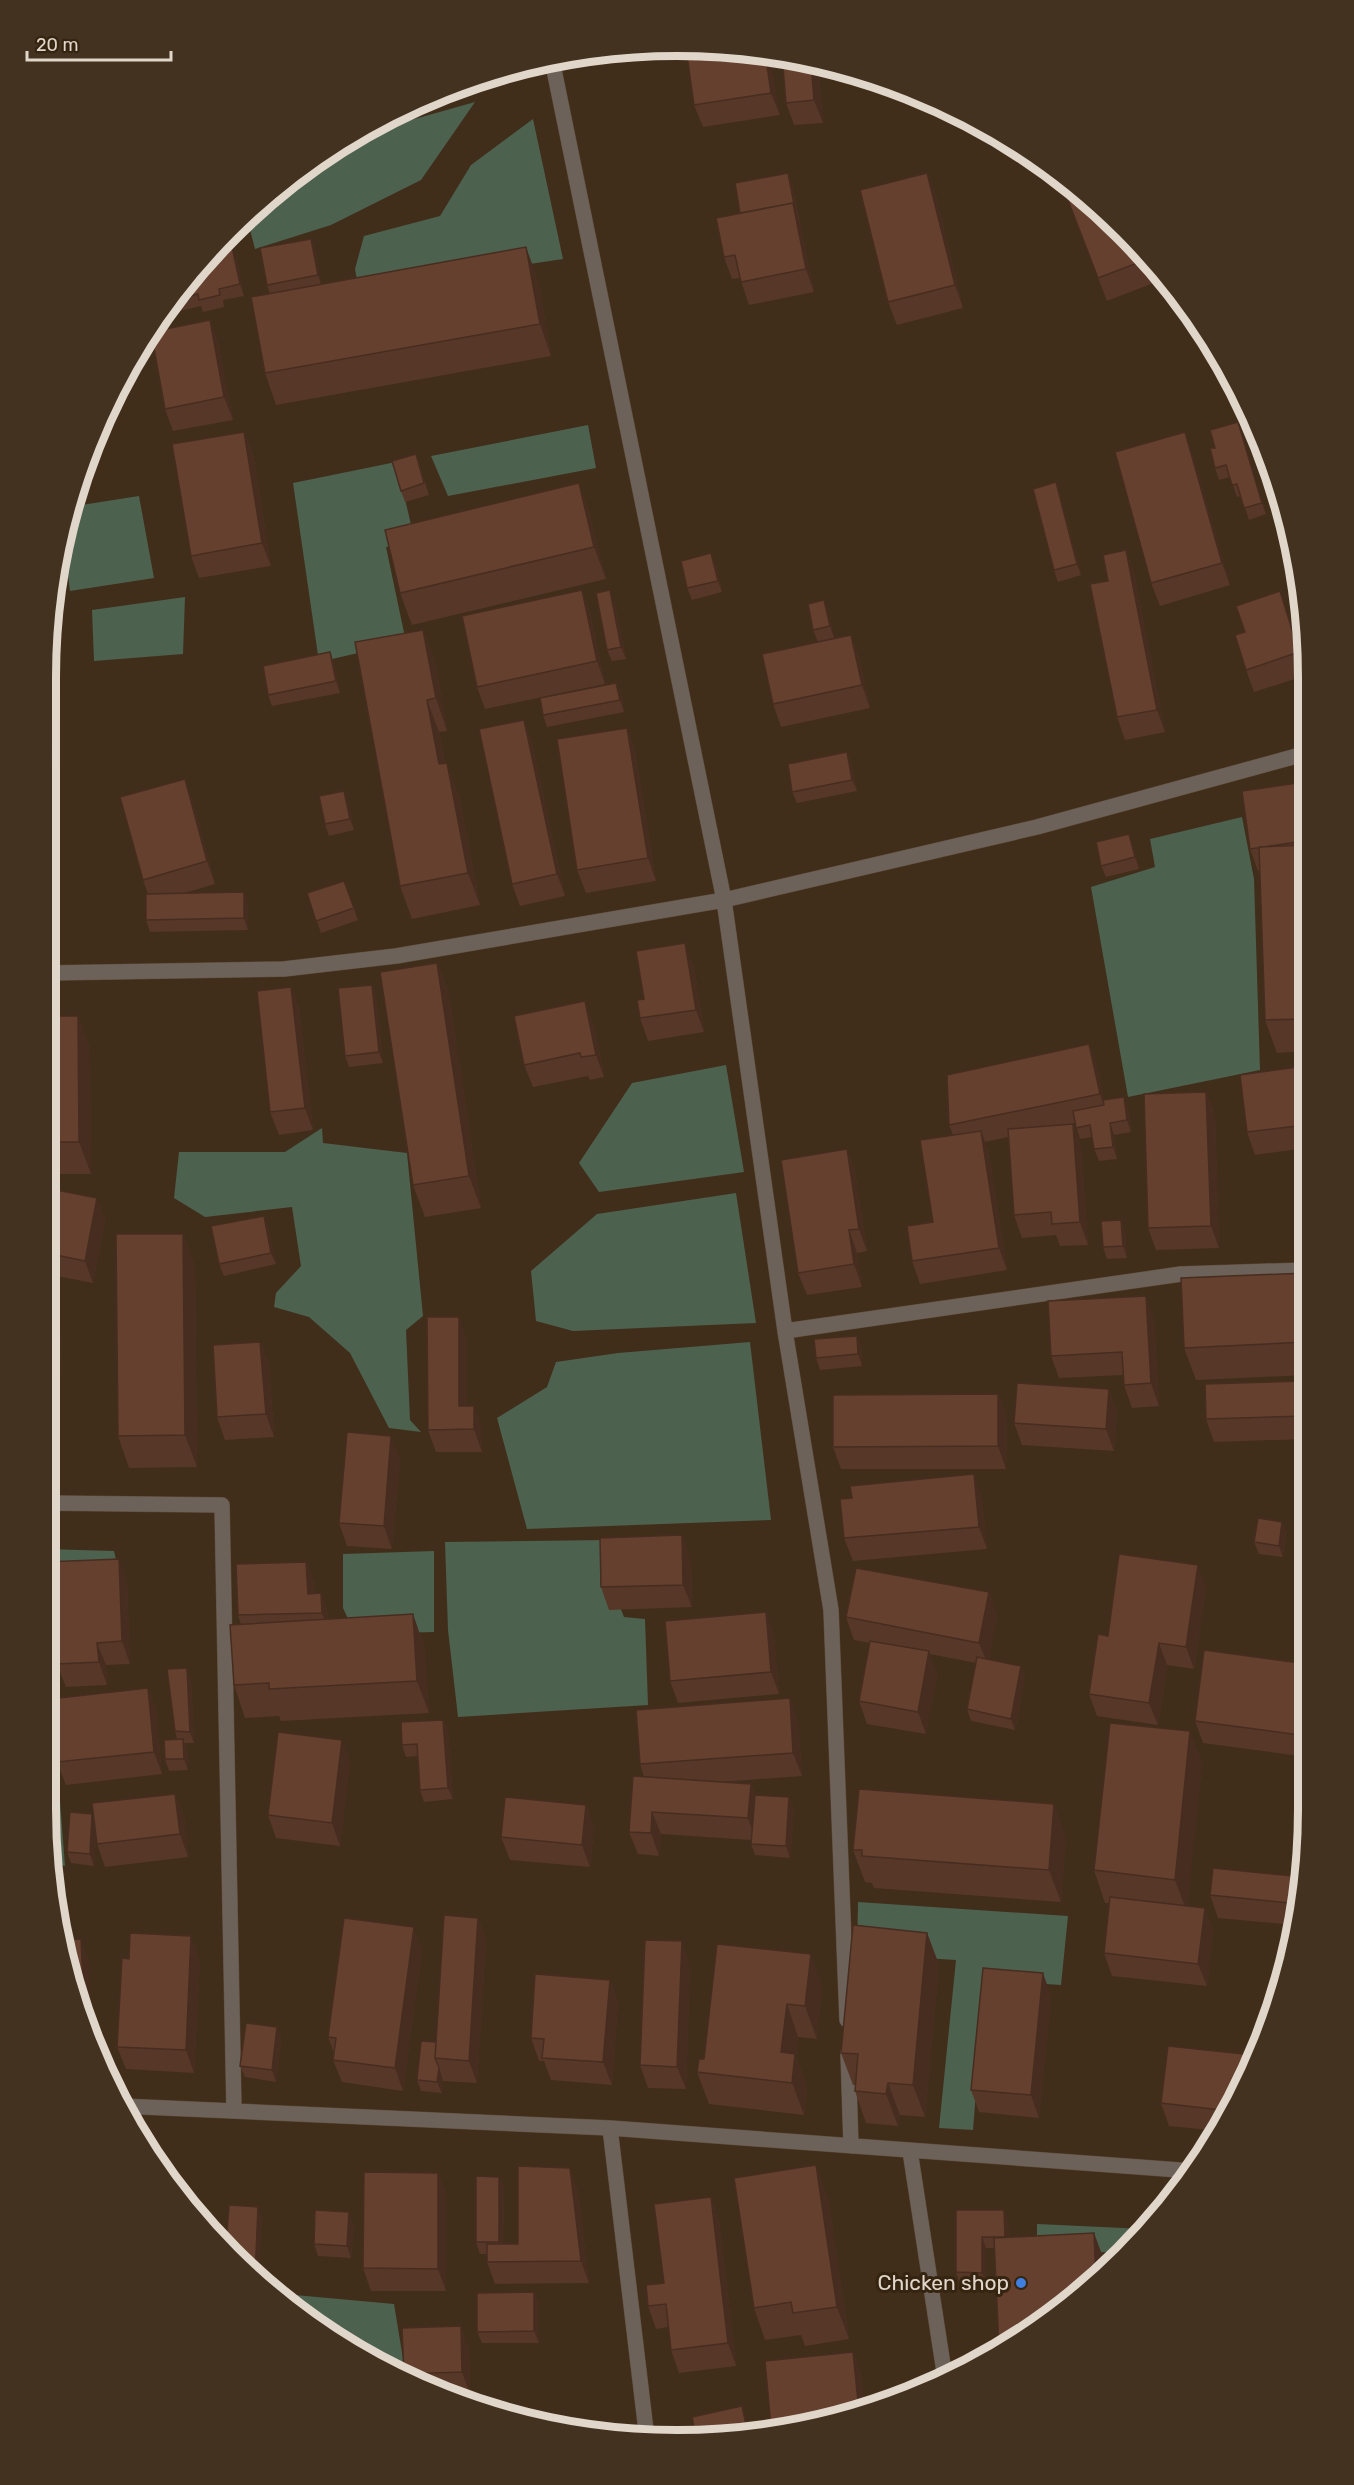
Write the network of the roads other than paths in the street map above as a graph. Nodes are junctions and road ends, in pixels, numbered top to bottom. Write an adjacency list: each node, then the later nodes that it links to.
1 (554, 68): 3 (street)
2 (1298, 756): 3 (street)
3 (724, 900): 4 (street); 6 (street)
4 (56, 973)
5 (1298, 1270): 6 (street)
6 (785, 1331): 11 (street)
7 (56, 1503): 9 (street)
8 (132, 2107): 9 (street)
9 (234, 2111): 10 (street)
10 (610, 2128): 11 (street); 15 (street)
11 (851, 2146): 12 (street)
12 (910, 2151): 13 (street); 14 (street)
13 (1182, 2169)
14 (944, 2369)
15 (646, 2428)

